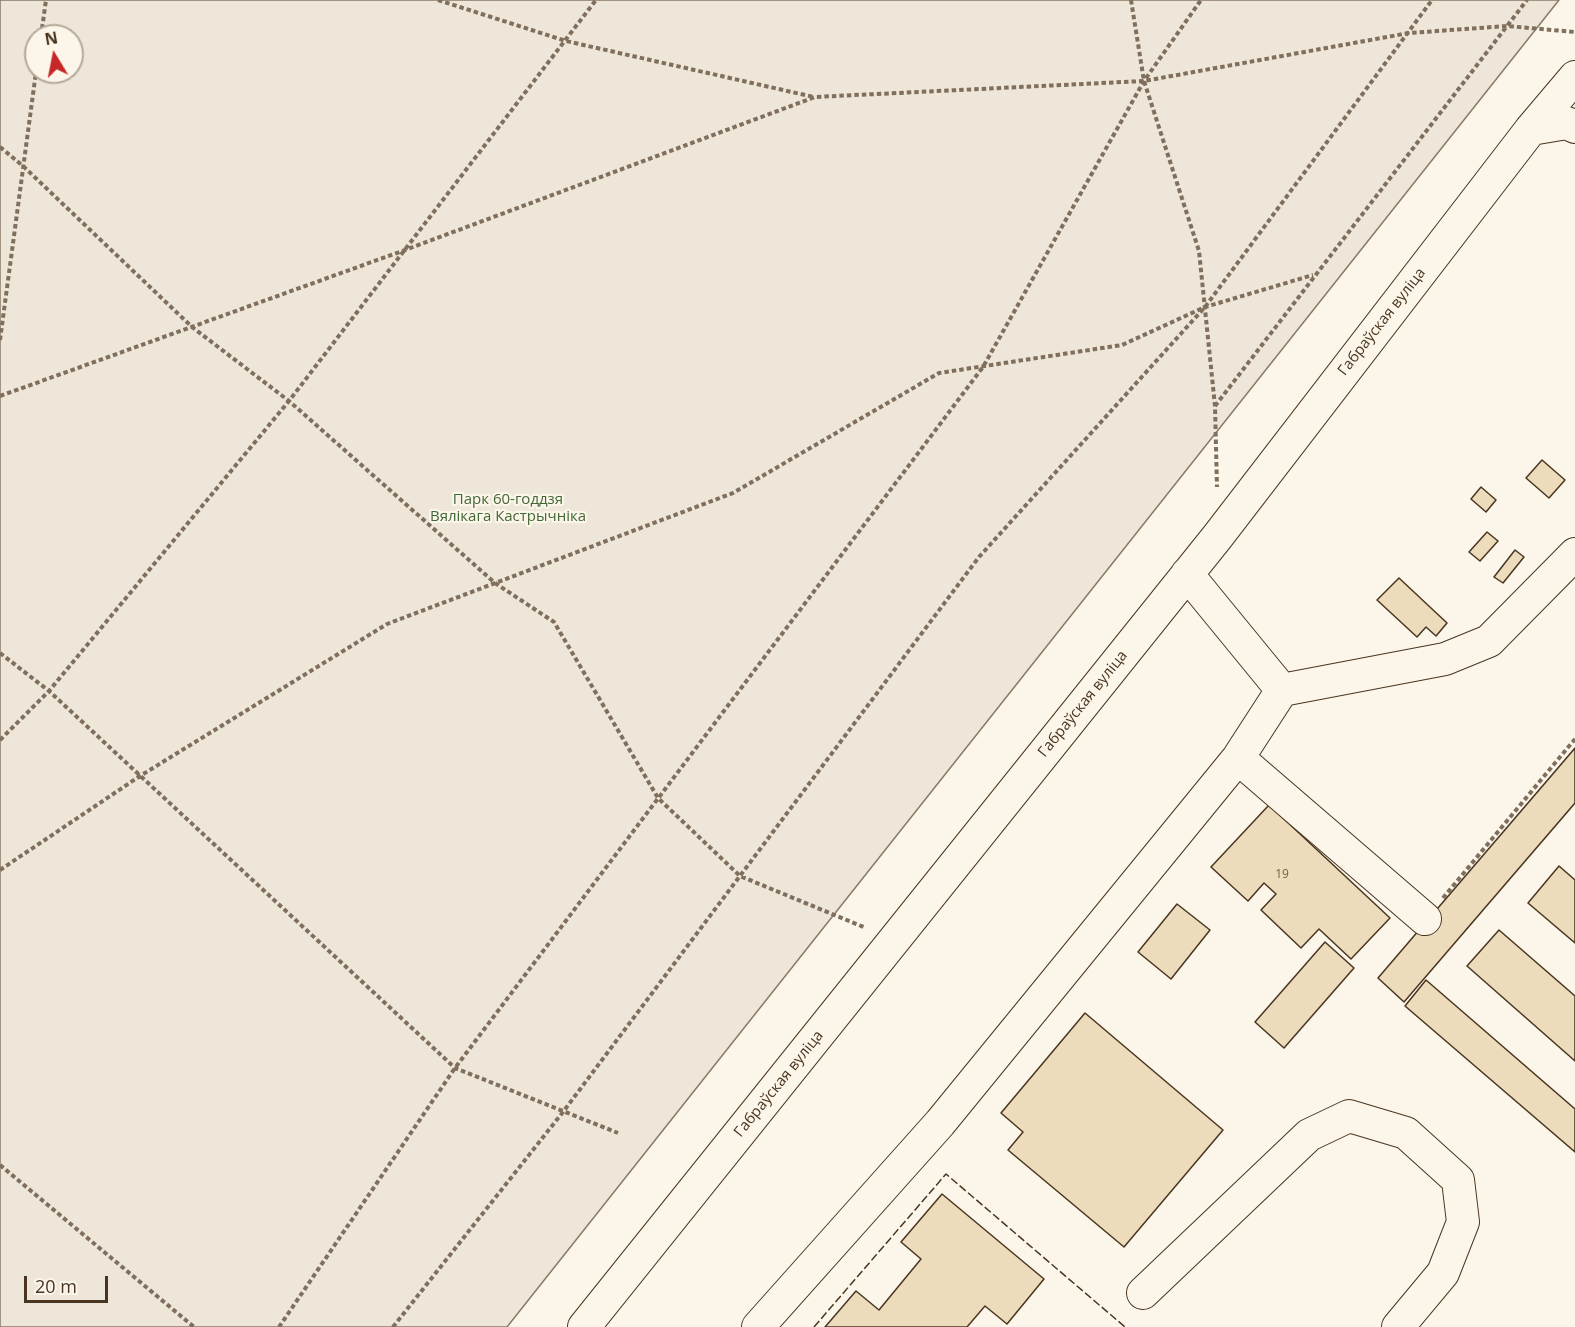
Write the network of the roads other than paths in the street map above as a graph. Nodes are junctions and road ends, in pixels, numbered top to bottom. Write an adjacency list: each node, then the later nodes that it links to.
1 (1575, 77): 3 (street, Габраўская вуліца)
2 (1575, 127): 3 (street)
3 (1531, 129): 5 (street, Габраўская вуліца)
4 (1575, 554): 6 (street)
5 (1187, 574): 6 (street); 10 (street, Габраўская вуліца)
6 (1282, 690): 7 (street)
7 (1238, 758): 8 (street); 11 (street)
8 (1425, 919)
9 (1143, 1293): 12 (street)
10 (584, 1327)
11 (758, 1327)
12 (1398, 1327)

